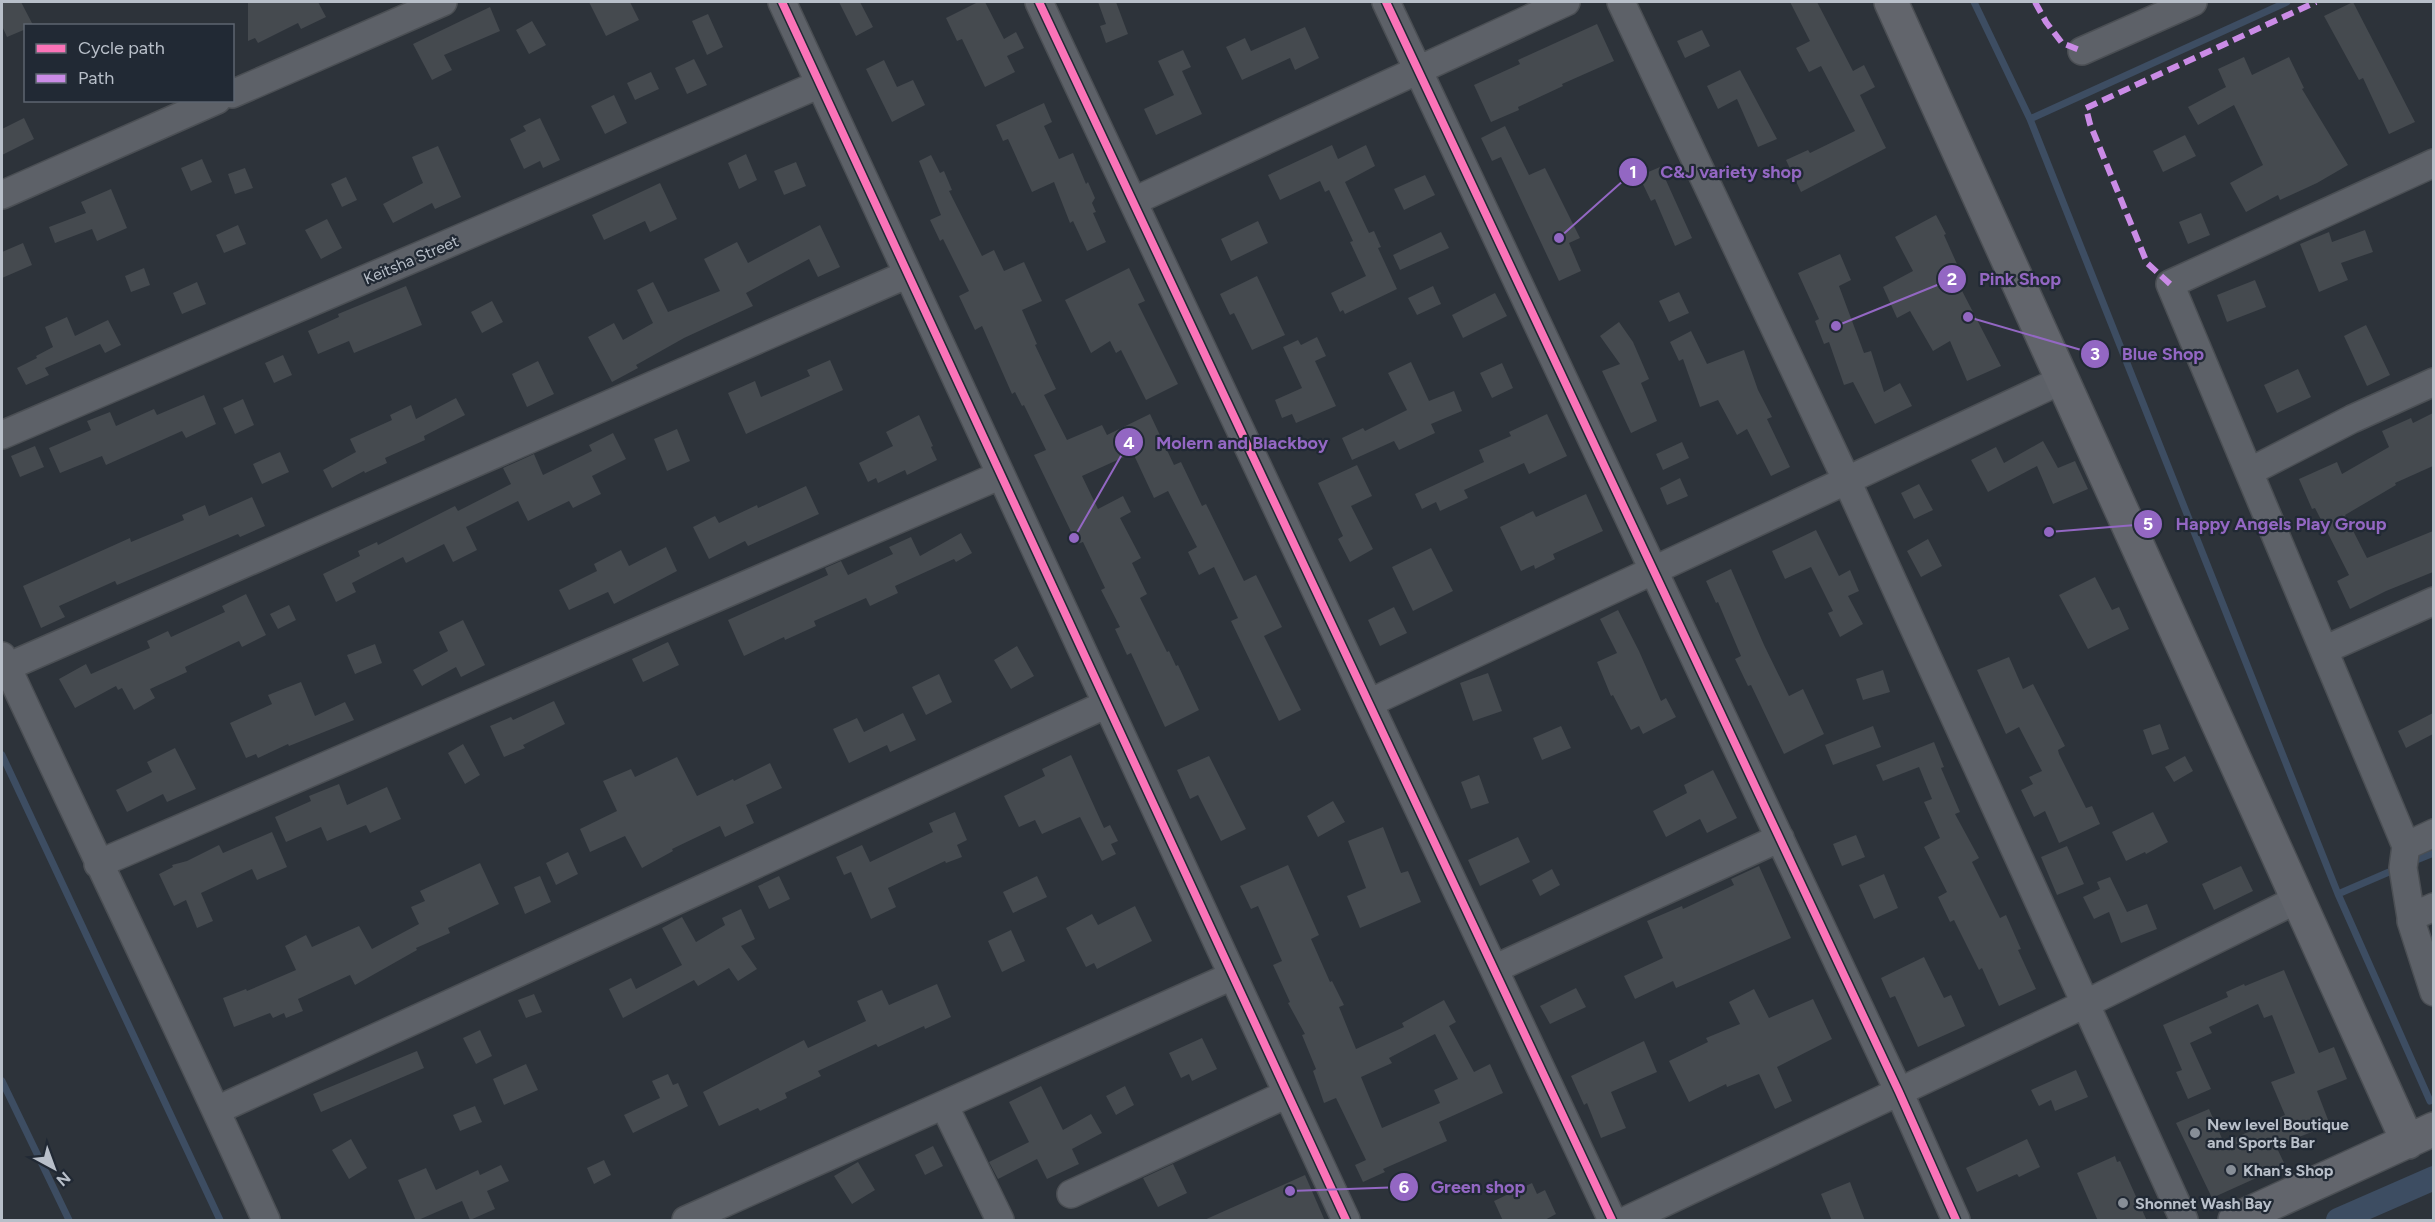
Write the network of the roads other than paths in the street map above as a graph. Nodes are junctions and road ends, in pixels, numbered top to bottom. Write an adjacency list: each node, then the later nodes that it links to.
1 (443, 2): 12 (street)
2 (782, 2): 11 (street)
3 (1040, 2): 16 (street)
4 (1386, 2): 10 (street)
5 (1566, 2): 10 (street)
6 (1621, 2): 23 (street)
7 (1891, 2): 18 (street)
8 (2193, 2): 9 (street)
9 (2082, 51)
10 (1419, 70): 16 (street); 24 (street)
11 (820, 84): 17 (street); 20 (street, Keitsha Street)
12 (234, 93)
13 (212, 102): 15 (street)
14 (2433, 162): 21 (street)
15 (2, 195)
16 (1134, 201): 28 (street)
17 (908, 274): 22 (street); 27 (street)
18 (2062, 380): 23 (street); 34 (street)
19 (2433, 382): 21 (street)
20 (2, 435)
21 (2249, 472): 26 (street)
22 (1001, 475): 29 (street); 33 (street)
23 (1847, 481): 24 (street); 39 (street)
24 (1655, 570): 28 (street); 31 (street)
25 (2433, 601): 26 (street)
26 (2324, 650): 32 (street)
27 (4, 662): 33 (street)
28 (1369, 703): 36 (street)
29 (1107, 704): 37 (street); 43 (street)
30 (2433, 833): 32 (street)
31 (1780, 838): 36 (street); 40 (street)
32 (2406, 846): 35 (street)
33 (98, 864): 43 (street)
34 (2298, 899): 39 (street); 44 (street)
35 (2418, 915): 38 (street)
36 (1494, 969): 50 (street)
37 (1232, 976): 41 (street); 42 (street)
38 (2433, 992)
39 (2085, 1004): 40 (street); 53 (street)
40 (1899, 1092): 51 (street); 52 (street)
41 (1287, 1094): 45 (street); 49 (street)
42 (944, 1105): 47 (street); 48 (street)
43 (217, 1110): 46 (street)
44 (2421, 1136): 54 (street)
45 (1071, 1194)
46 (266, 1221)
47 (686, 1221)
48 (1000, 1221)
49 (1346, 1221)
50 (1612, 1221)
51 (1627, 1221)
52 (1956, 1221)
53 (2184, 1221)
54 (2235, 1221)

